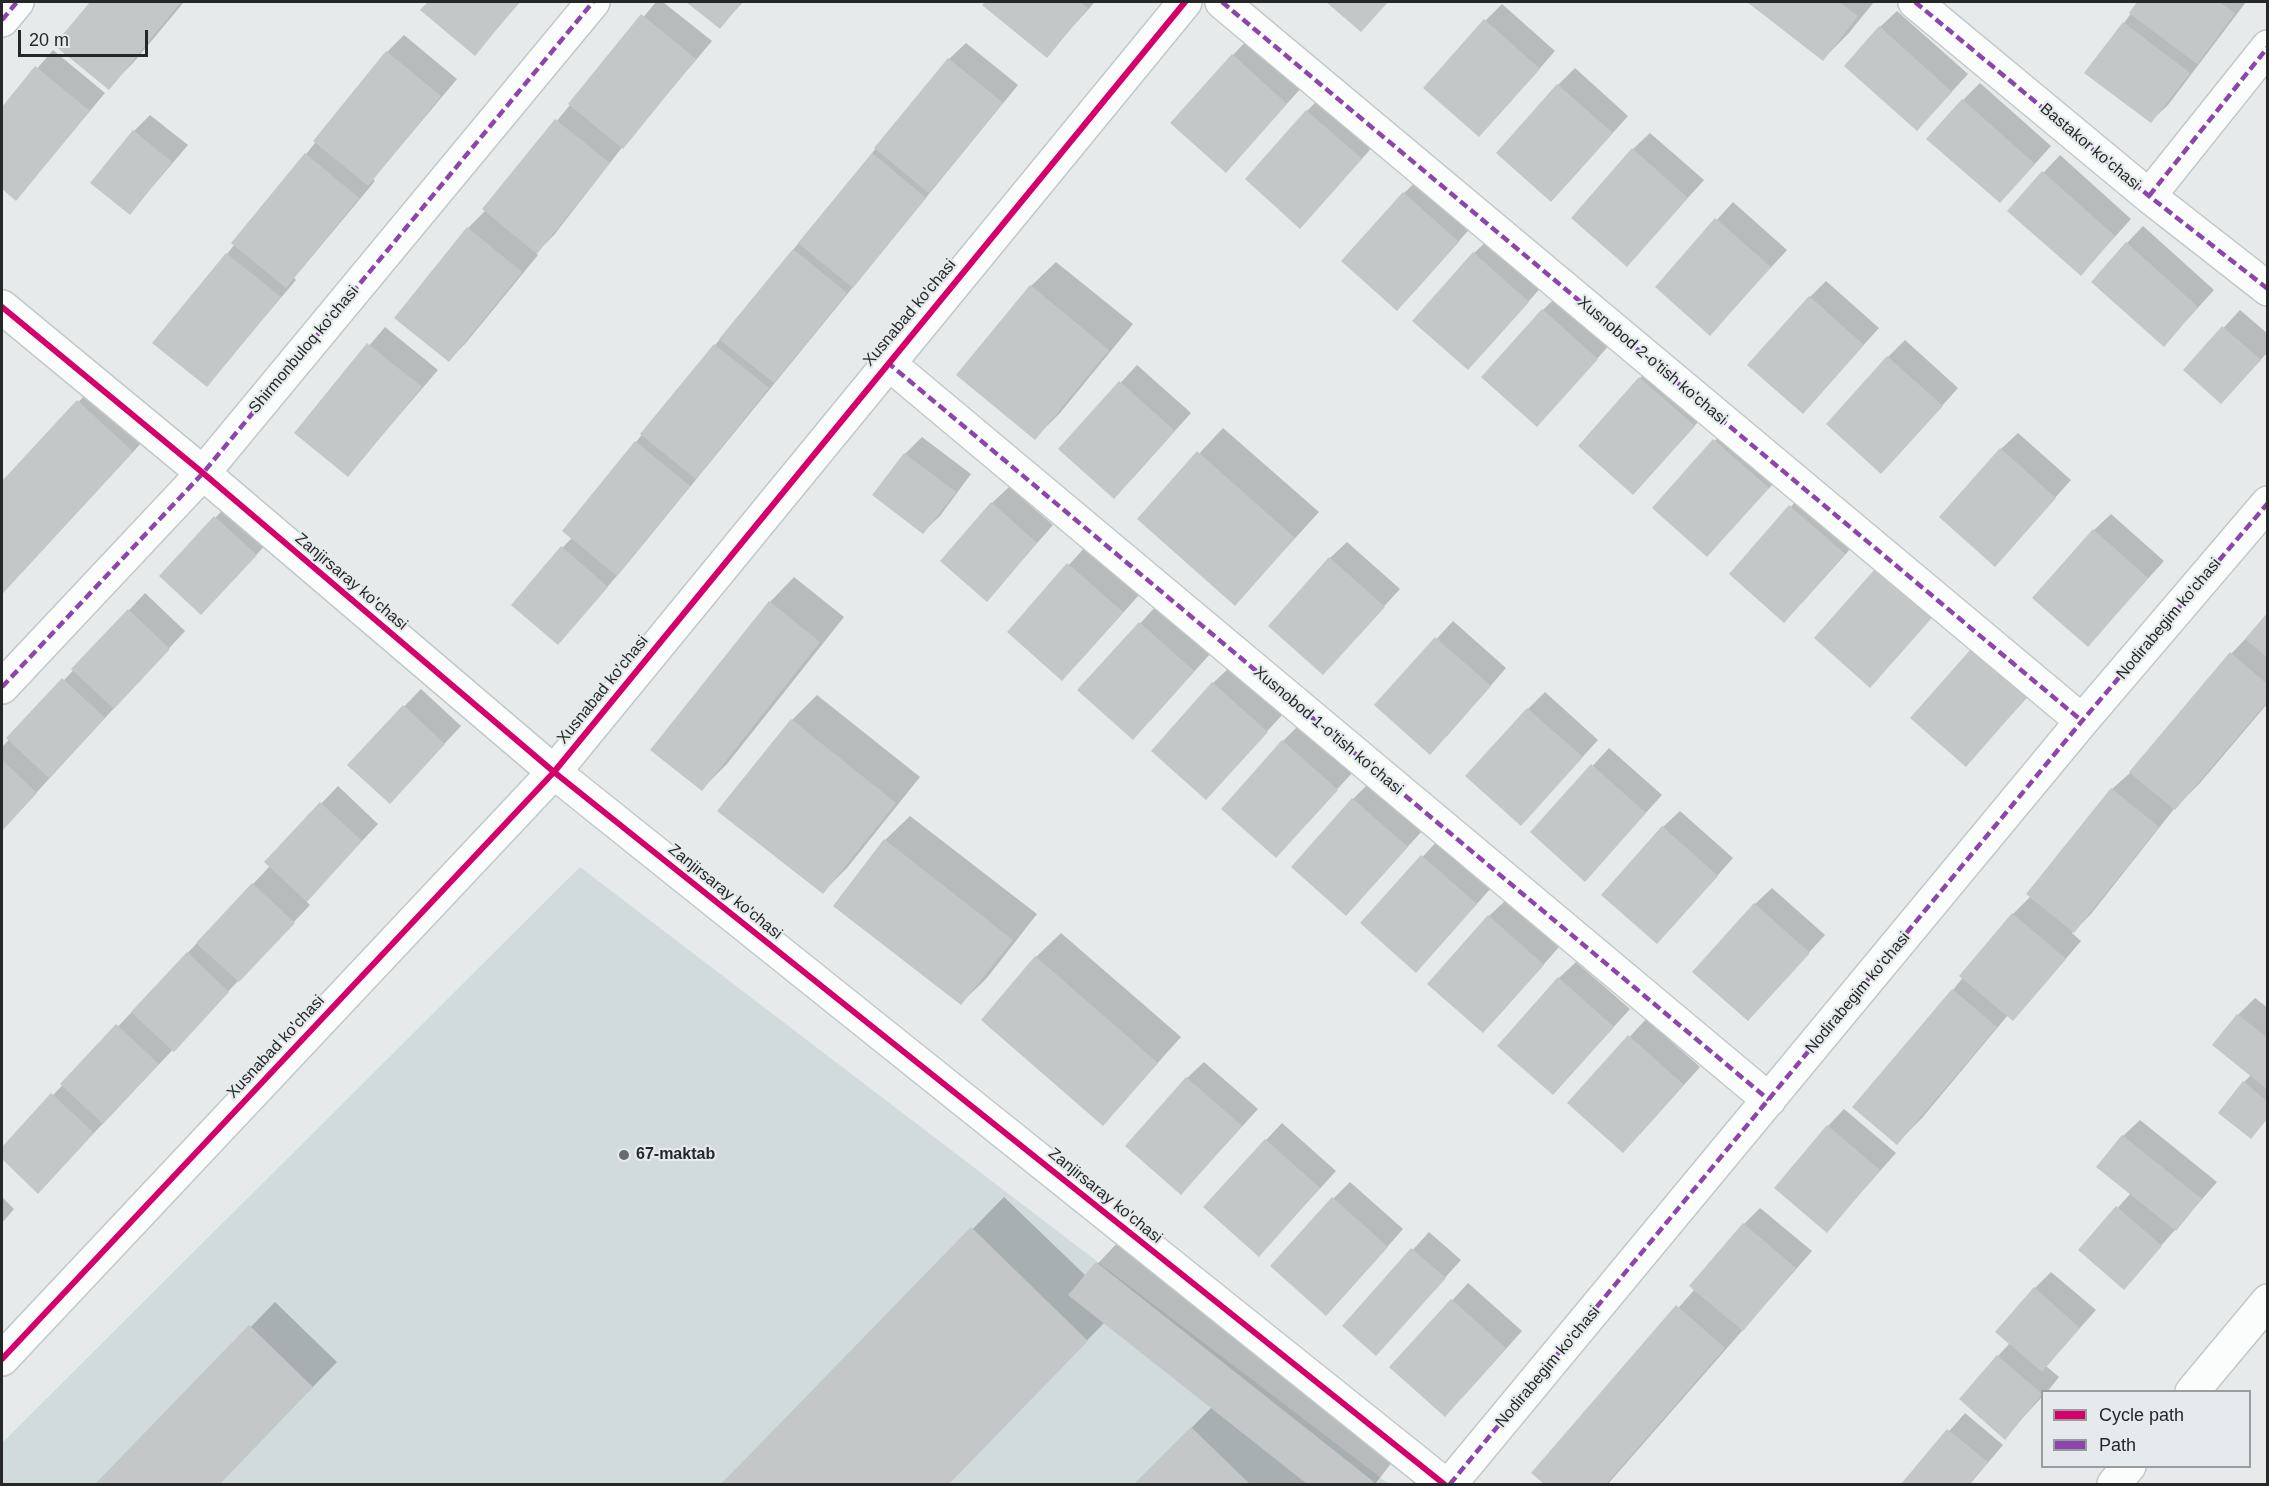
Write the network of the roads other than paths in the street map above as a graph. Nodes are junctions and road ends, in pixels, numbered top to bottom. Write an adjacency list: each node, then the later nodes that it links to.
1 (17, 2): 6 (street)
2 (593, 2): 12 (street, Shirmonbuloq ko'chasi)
3 (1185, 2): 11 (street, Xusnabad ko'chasi)
4 (1222, 2): 15 (street, Xusnobod 2-o'tish ko'chasi)
5 (1915, 2): 8 (street, Bastakor ko'chasi)
6 (2, 20)
7 (2268, 47): 8 (street)
8 (2149, 196): 9 (street, Bastakor ko'chasi)
9 (2268, 289)
10 (2, 307): 12 (street, Zanjirsaray ko'chasi)
11 (887, 362): 16 (street, Xusnabad ko'chasi); 17 (street, Xusnobod 1-o'tish ko'chasi)
12 (203, 473): 14 (street, Shirmonbuloq ko'chasi); 16 (street, Zanjirsaray ko'chasi)
13 (2268, 503): 15 (street, Nodirabegim ko'chasi)
14 (2, 687)
15 (2082, 721): 17 (street, Nodirabegim ko'chasi)
16 (554, 772): 19 (street, Xusnabad ko'chasi); 22 (street, Zanjirsaray ko'chasi)
17 (1768, 1100): 23 (street, Nodirabegim ko'chasi)
18 (2268, 1301): 20 (street)
19 (2, 1359)
20 (2194, 1390)
21 (2128, 1468): 24 (street)
22 (1444, 1485)
23 (1450, 1485)
24 (2114, 1485)

